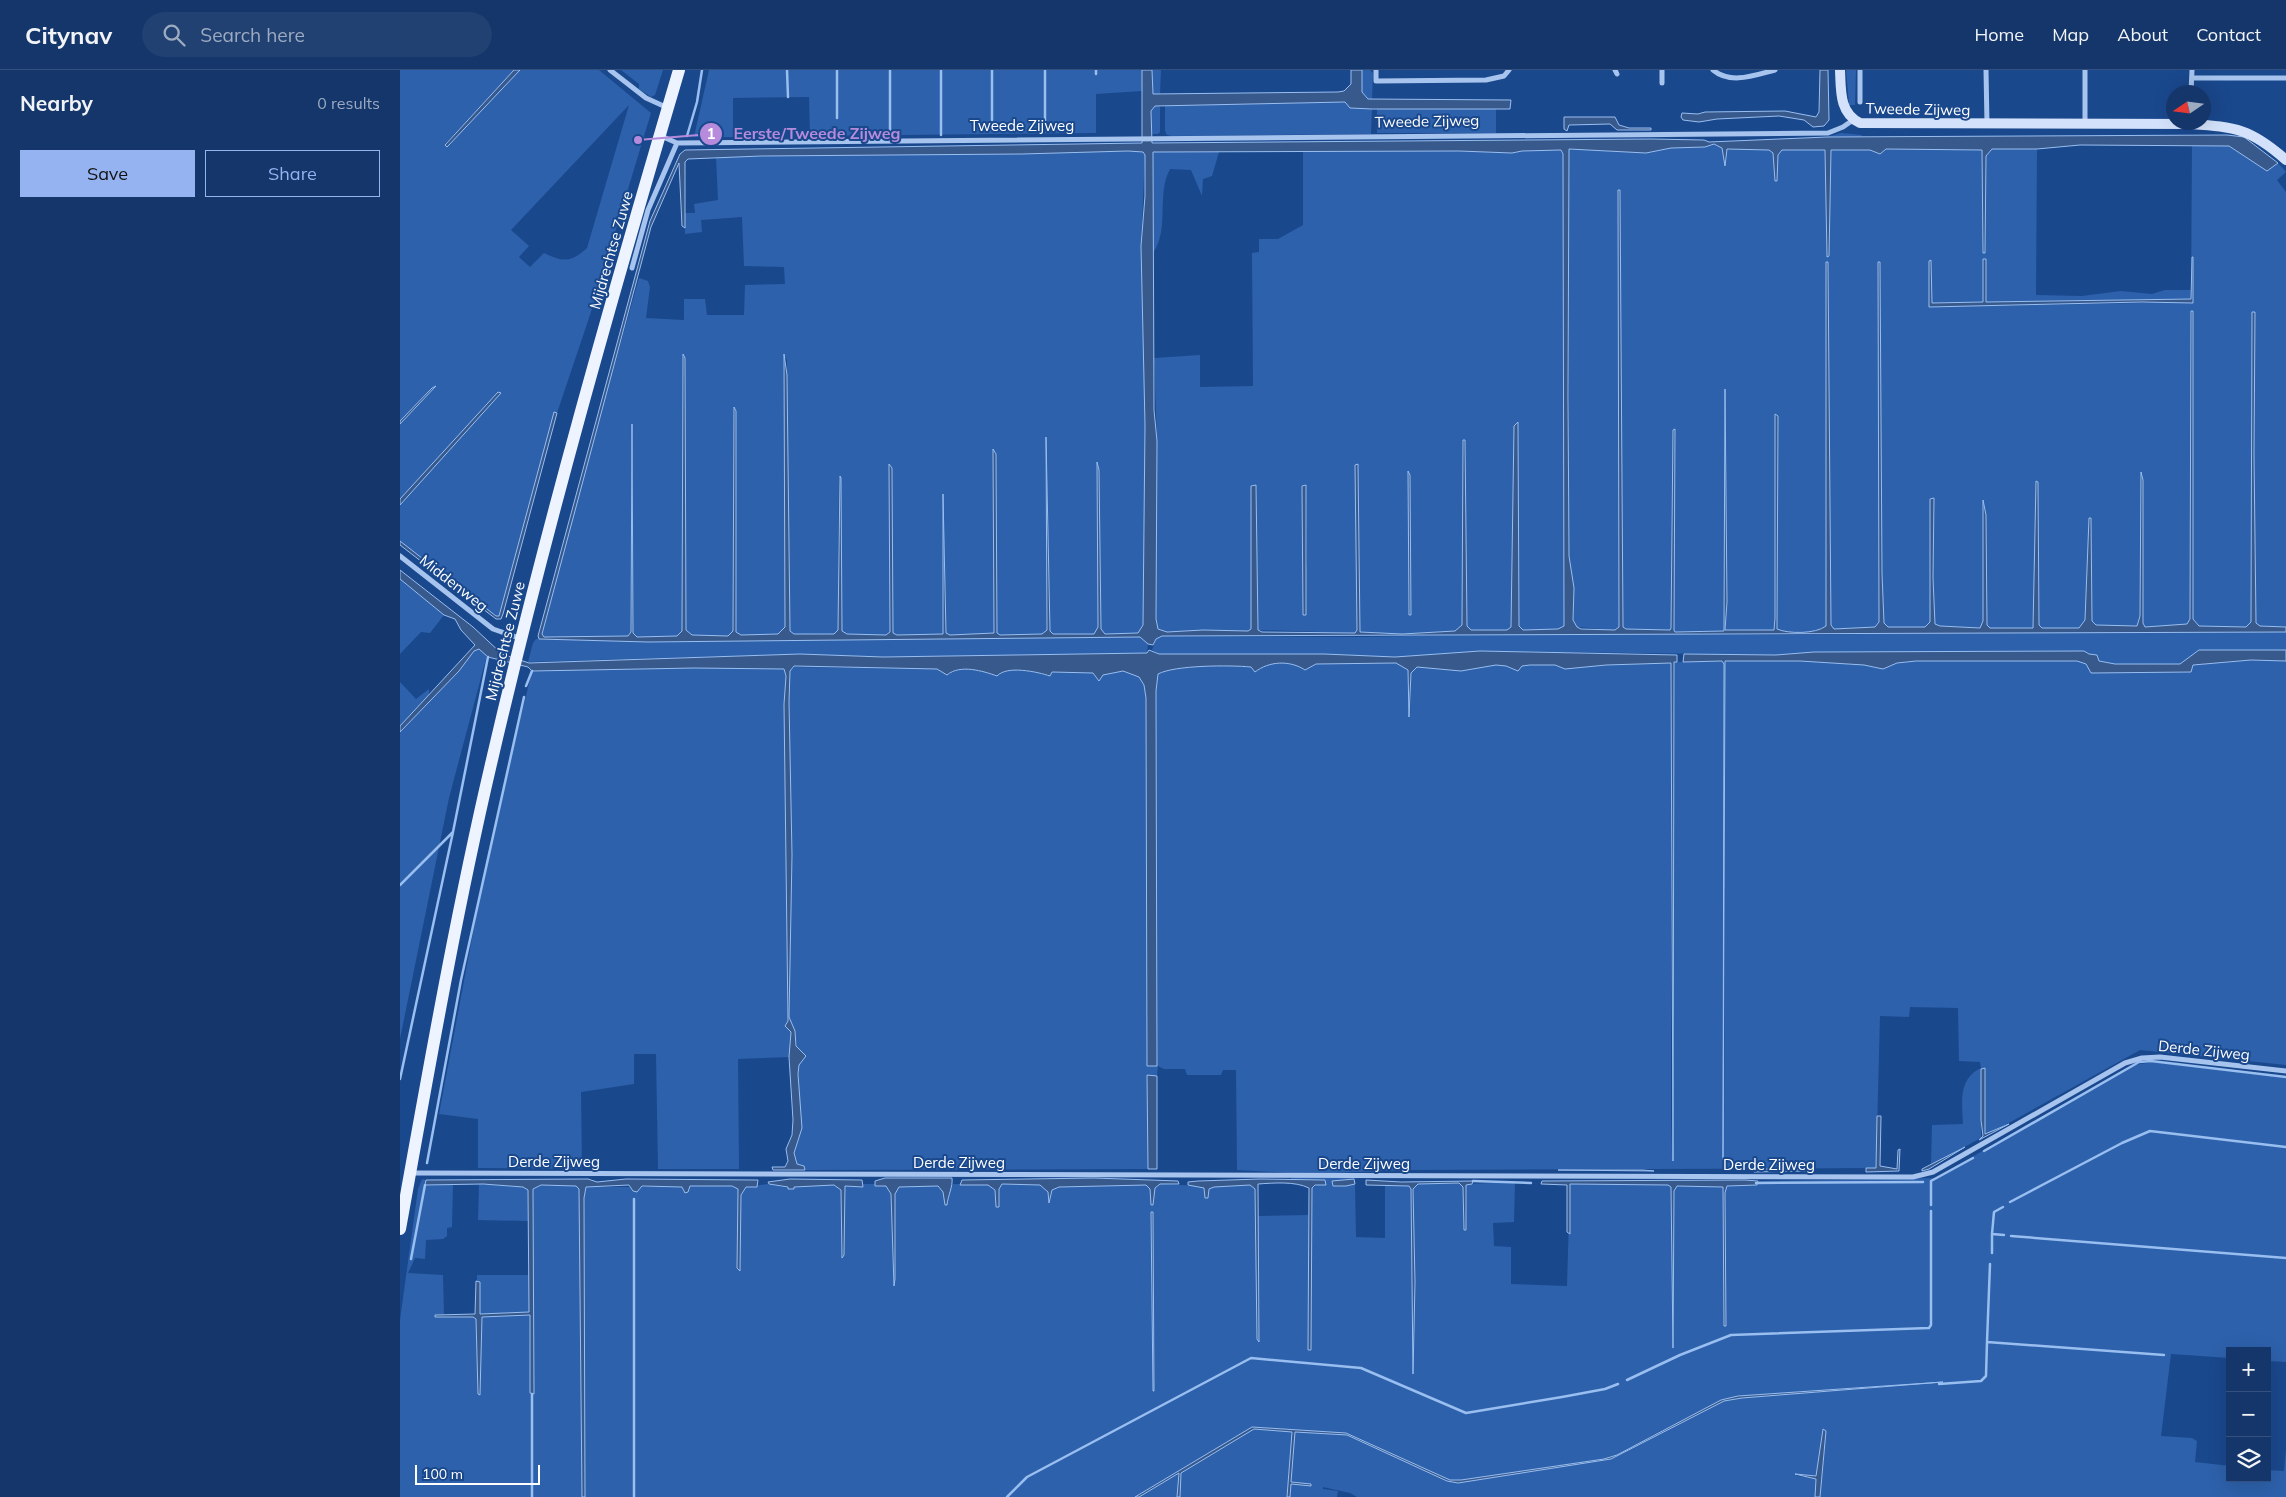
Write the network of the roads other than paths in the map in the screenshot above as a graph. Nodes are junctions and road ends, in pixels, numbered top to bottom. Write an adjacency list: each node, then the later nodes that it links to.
1 (610, 70): 18 (street)
2 (679, 70): 18 (main road, Mijdrechtse Zuwe)
3 (1376, 70): 4 (street)
4 (1509, 70)
5 (1662, 70): 15 (street)
6 (1714, 70): 7 (street)
7 (1775, 70)
8 (1840, 70): 19 (street)
9 (1860, 70): 17 (street)
10 (1986, 70): 20 (street)
11 (2085, 70): 21 (street)
12 (2192, 70): 13 (street)
13 (2192, 78): 14 (street); 16 (street)
14 (2286, 78)
15 (1662, 83)
16 (2192, 85)
17 (1860, 102)
18 (668, 108): 24 (main road, Mijdrechtse Zuwe)
19 (1853, 120): 20 (street, Tweede Zijweg); 25 (street, Tweede Zijweg)
20 (1987, 125): 21 (street, Tweede Zijweg)
21 (2085, 125): 22 (street, Tweede Zijweg)
22 (2166, 125)
23 (2211, 126): 26 (street, Tweede Zijweg)
24 (660, 136): 25 (street, Tweede Zijweg); 29 (main road, Mijdrechtse Zuwe)
25 (678, 143): 27 (street, Mijdrechtse Zuwe)
26 (2286, 160)
27 (632, 268)
28 (400, 556): 29 (street, Middenweg)
29 (522, 639): 31 (main road, Mijdrechtse Zuwe)
30 (2286, 1071): 31 (street, Derde Zijweg)
31 (410, 1173): 32 (main road, Mijdrechtse Zuwe)
32 (400, 1229)

